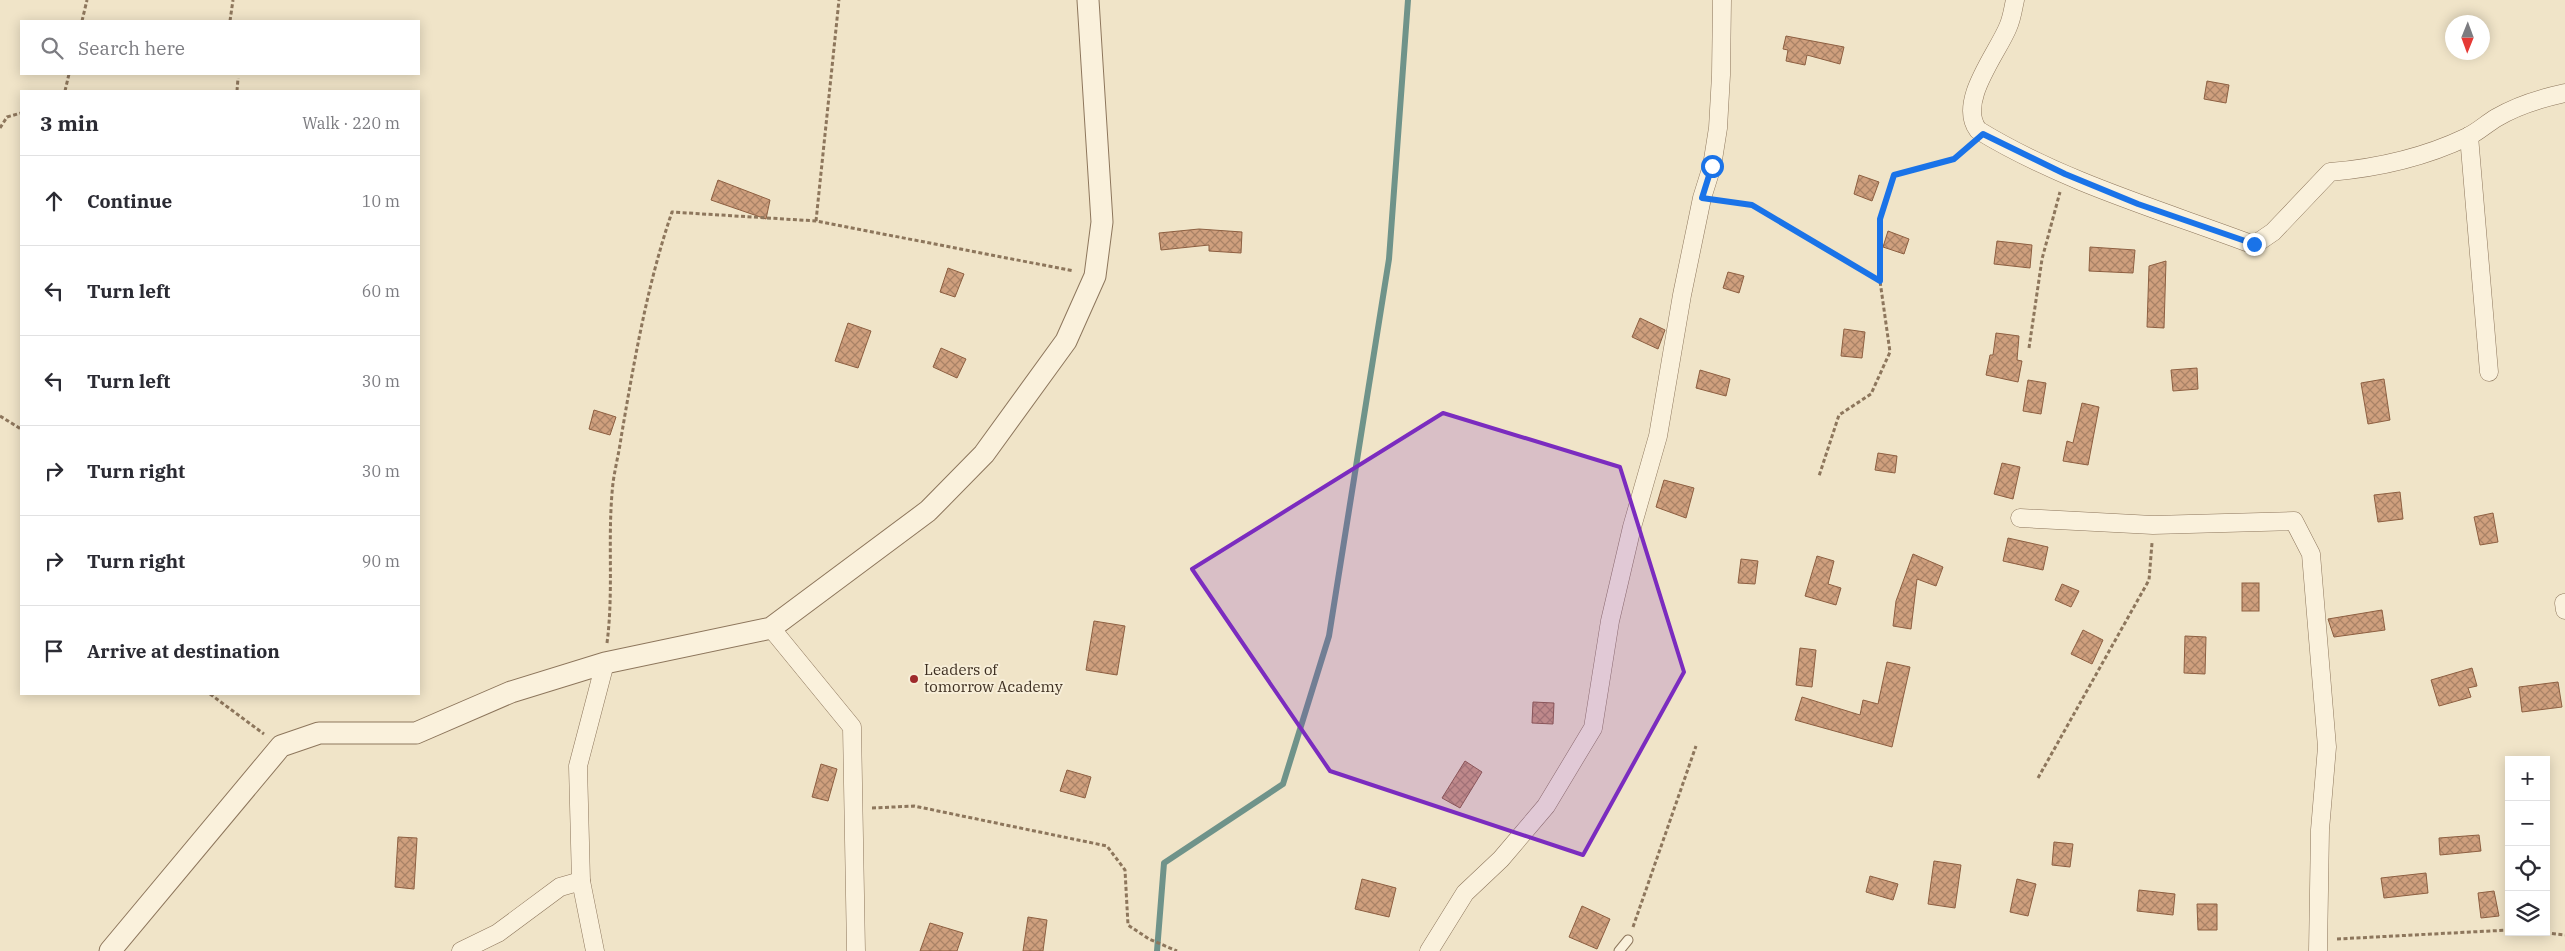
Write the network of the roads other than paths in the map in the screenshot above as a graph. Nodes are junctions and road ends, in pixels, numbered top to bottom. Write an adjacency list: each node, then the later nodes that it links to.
1 (1088, 0): 8 (street)
2 (1722, 0): 17 (street)
3 (2015, 0): 5 (street)
4 (2565, 93): 5 (street)
5 (2470, 136): 6 (street)
6 (2488, 372)
7 (2020, 518): 12 (street)
8 (771, 628): 9 (street); 16 (street)
9 (605, 663): 10 (street); 13 (street)
10 (581, 881): 14 (street); 15 (street)
11 (1628, 940): 18 (lane)
12 (2319, 945)
13 (110, 951)
14 (461, 951)
15 (595, 951)
16 (856, 951)
17 (1429, 951)
18 (1619, 951)

